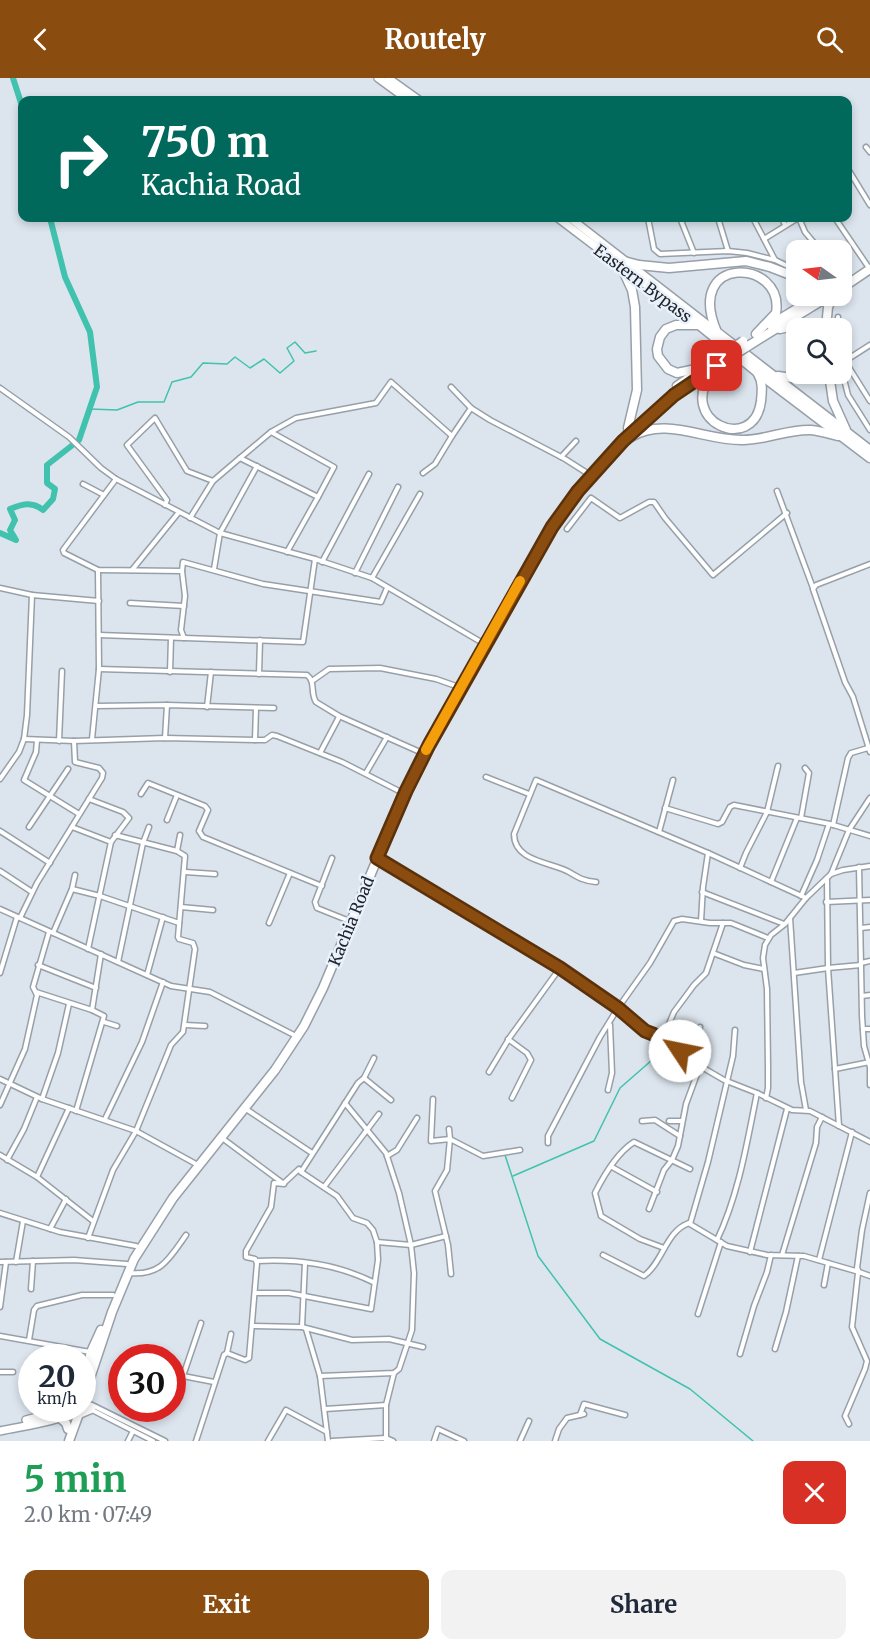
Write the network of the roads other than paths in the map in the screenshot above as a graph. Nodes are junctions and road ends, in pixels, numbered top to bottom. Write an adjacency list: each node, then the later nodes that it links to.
1 (378, 78): 3 (main road)
2 (388, 78): 4 (main road)
3 (403, 96)
4 (413, 96)
5 (866, 147): 6 (street)
6 (870, 152)
7 (852, 176): 8 (street)
8 (870, 205)
9 (564, 222): 25 (main road, Eastern Bypass)
10 (575, 222): 25 (main road, Eastern Bypass)
11 (649, 222): 23 (street)
12 (682, 222): 23 (street)
13 (719, 222): 22 (street)
14 (755, 222): 20 (street)
15 (784, 222): 19 (street)
16 (791, 222): 19 (street)
17 (801, 222): 21 (street)
18 (837, 222): 27 (street)
19 (785, 225): 20 (street)
20 (764, 238): 24 (street)
21 (812, 240)
22 (728, 251): 23 (street); 24 (street)
23 (694, 253)
24 (775, 260): 26 (street)
25 (622, 264): 28 (highway); 33 (main road, Eastern Bypass); 36 (main road, Eastern Bypass); 54 (highway)
26 (786, 266)
27 (867, 270): 29 (highway); 30 (highway)
28 (786, 273)
29 (852, 276)
30 (852, 281)
31 (801, 306): 37 (highway)
32 (814, 306): 35 (highway, Kachia Road)
33 (699, 325): 42 (highway); 44 (highway, Eastern Bypass)
34 (786, 328): 35 (highway)
35 (774, 330): 38 (highway, Kachia Road)
36 (717, 332): 37 (highway); 45 (highway, Eastern Bypass)
37 (756, 333): 38 (highway)
38 (745, 344): 40 (highway, Kachia Road, bridge)
39 (870, 345): 41 (street)
40 (727, 356): 42 (highway, Kachia Road); 43 (highway, Kachia Road)
41 (852, 356)
42 (705, 366): 54 (highway, Kachia Road)
43 (717, 366): 44 (highway); 60 (highway, Kachia Road)
44 (758, 373): 57 (highway, Eastern Bypass)
45 (774, 375): 47 (highway); 57 (highway, Eastern Bypass)
46 (852, 375): 52 (street)
47 (786, 377)
48 (830, 384): 57 (highway)
49 (845, 384): 55 (street)
50 (451, 387): 53 (street)
51 (0, 388): 69 (street)
52 (870, 401)
53 (471, 408): 58 (street); 62 (street)
54 (628, 428): 60 (highway, Kachia Road)
55 (870, 430)
56 (270, 432): 58 (street); 63 (street); 76 (street)
57 (846, 435): 60 (highway); 61 (highway, Eastern Bypass); 64 (highway, Eastern Bypass)
58 (452, 436): 66 (street)
59 (576, 441): 62 (street)
60 (620, 442): 67 (highway, Kachia Road); 101 (highway, Kachia Road)
61 (870, 450)
62 (561, 457): 67 (street)
63 (240, 458): 65 (street); 70 (street)
64 (870, 458)
65 (257, 466): 76 (street); 82 (street)
66 (423, 473)
67 (587, 473): 101 (highway, Kachia Road)
68 (369, 474): 85 (street)
69 (116, 479): 75 (street); 77 (street)
70 (213, 481): 77 (street); 80 (street)
71 (83, 484): 75 (street)
72 (398, 487): 91 (street)
73 (777, 491): 79 (street)
74 (420, 494): 92 (street)
75 (104, 495): 88 (street)
76 (318, 497): 83 (street)
77 (165, 505): 78 (street)
78 (179, 512): 80 (street); 89 (street)
79 (787, 513): 81 (street); 95 (street)
80 (190, 518): 82 (street)
81 (567, 530)
82 (220, 533): 83 (street); 87 (street)
83 (287, 552): 84 (street)
84 (315, 559): 85 (street); 96 (street)
85 (322, 562): 91 (street)
86 (870, 564): 95 (street)
87 (214, 569): 90 (street); 96 (street)
88 (98, 570): 89 (street); 98 (street)
89 (132, 570): 90 (street)
90 (182, 571): 100 (street)
91 (355, 573): 92 (street)
92 (372, 578): 94 (street)
93 (0, 588): 97 (street)
94 (387, 588): 96 (street); 107 (street)
95 (813, 589): 129 (street)
96 (309, 592): 106 (street)
97 (32, 595): 98 (street); 123 (street)
98 (99, 601): 103 (street)
99 (130, 603): 100 (street)
100 (184, 606): 102 (street)
101 (494, 622): 107 (highway, Kachia Road); 166 (highway, Kachia Road)
102 (181, 630): 104 (street); 105 (street)
103 (99, 635): 104 (street); 108 (street)
104 (173, 638): 105 (street); 110 (street)
105 (184, 638): 106 (street)
106 (260, 640): 112 (street)
107 (481, 642): 114 (highway, Kachia Road)
108 (99, 669): 110 (street); 116 (street)
109 (62, 671): 127 (street)
110 (170, 672): 111 (street)
111 (211, 672): 112 (street); 117 (street)
112 (259, 674): 113 (street)
113 (312, 681): 114 (street); 120 (street)
114 (456, 686): 130 (highway, Kachia Road)
115 (167, 705): 116 (street); 117 (street); 122 (street)
116 (96, 706): 125 (street)
117 (207, 707): 118 (street)
118 (256, 708): 119 (street); 126 (street)
119 (274, 708)
120 (339, 716): 121 (street); 131 (street)
121 (387, 737): 130 (street); 135 (street)
122 (165, 738): 125 (street); 126 (street)
123 (24, 739): 124 (street); 137 (street)
124 (37, 740): 127 (street); 143 (street)
125 (92, 740): 128 (street)
126 (255, 740): 131 (street)
127 (59, 741): 128 (street)
128 (74, 741): 145 (street)
129 (869, 750): 151 (street)
130 (420, 752): 139 (highway, Kachia Road)
131 (320, 753): 135 (street)
132 (778, 766): 147 (street)
133 (805, 768): 149 (street)
134 (68, 769): 143 (street)
135 (366, 773): 139 (street)
136 (486, 777): 141 (street)
137 (0, 779)
138 (673, 780): 146 (street)
139 (401, 792): 196 (highway, Kachia Road)
140 (141, 794): 142 (street)
141 (530, 794): 157 (street); 178 (street)
142 (177, 795): 150 (street); 173 (street)
143 (51, 796): 148 (street); 154 (street)
144 (870, 798): 155 (street)
145 (89, 799): 148 (street); 158 (street)
146 (665, 807): 147 (street); 157 (street)
147 (767, 812): 149 (street); 170 (street)
148 (79, 814): 153 (street)
149 (799, 818): 151 (street); 179 (street)
150 (167, 820)
151 (831, 825): 155 (street); 185 (street)
152 (149, 826): 162 (street)
153 (72, 827): 161 (street); 167 (street)
154 (30, 828)
155 (849, 830): 160 (street); 175 (street)
156 (0, 831): 167 (street)
157 (659, 832): 164 (street)
158 (115, 835): 161 (street); 162 (street)
159 (180, 835): 163 (street)
160 (870, 836)
161 (111, 842): 184 (street)
162 (144, 843): 163 (street); 189 (street)
163 (177, 851): 172 (street)
164 (708, 853): 170 (street); 183 (street)
165 (332, 858): 180 (street)
166 (377, 858): 213 (street); 261 (highway, Kachia Road)
167 (50, 863): 182 (street)
168 (870, 866): 169 (street)
169 (859, 867): 175 (street); 187 (street)
170 (740, 868): 179 (street)
171 (0, 871): 182 (street)
172 (185, 872): 174 (street); 190 (street)
173 (290, 873): 180 (street); 199 (street)
174 (215, 874)
175 (831, 874): 177 (street)
176 (75, 875): 181 (street)
177 (827, 879): 185 (street); 188 (street)
178 (596, 882)
179 (771, 882): 185 (street)
180 (322, 886): 196 (street)
181 (72, 889): 184 (street); 204 (street)
182 (32, 892): 194 (street)
183 (702, 892): 197 (street); 201 (street)
184 (100, 896): 189 (street); 206 (street)
185 (803, 897): 195 (street)
186 (870, 900): 187 (street)
187 (861, 901): 188 (street); 203 (street)
188 (826, 902): 214 (street)
189 (130, 906): 193 (street); 210 (street)
190 (181, 907): 192 (street); 198 (street)
191 (0, 909): 194 (street)
192 (213, 910)
193 (163, 917): 198 (street); 218 (street)
194 (19, 918): 204 (street); 216 (street)
195 (790, 918): 201 (street); 217 (street)
196 (347, 920): 237 (highway, Kachia Road)
197 (701, 921): 200 (street); 226 (street)
198 (179, 922): 221 (street)
199 (269, 923)
200 (723, 923): 205 (street); 207 (street)
201 (785, 924): 205 (street)
202 (870, 927): 203 (street)
203 (861, 928): 211 (street)
204 (51, 933): 206 (street); 212 (street)
205 (768, 938): 215 (street)
206 (88, 949): 208 (street)
207 (713, 953): 215 (street); 238 (street)
208 (101, 954): 210 (street); 220 (street)
209 (870, 961): 211 (street)
210 (118, 962): 218 (street)
211 (861, 964): 214 (street); 224 (street)
212 (38, 965): 220 (street); 222 (street)
213 (560, 968): 226 (street); 239 (street)
214 (828, 968): 217 (street); 244 (street)
215 (764, 969): 255 (street)
216 (0, 973)
217 (794, 973): 263 (street)
218 (147, 975): 219 (street)
219 (163, 982): 221 (street); 269 (street)
220 (96, 988): 227 (street)
221 (189, 988): 230 (street); 237 (street)
222 (36, 992): 225 (street); 249 (street)
223 (870, 995): 224 (street)
224 (862, 996): 234 (street)
225 (69, 1004): 227 (street); 253 (street)
226 (618, 1008): 229 (street); 238 (street)
227 (92, 1010): 228 (street)
228 (104, 1022): 231 (street); 264 (street)
229 (610, 1024): 251 (street); 282 (street)
230 (185, 1025): 232 (street); 276 (street)
231 (117, 1026)
232 (205, 1026)
233 (700, 1027): 241 (street)
234 (863, 1029): 235 (street); 242 (street)
235 (870, 1029)
236 (735, 1030): 248 (street)
237 (294, 1035): 267 (highway, Kachia Road)
238 (663, 1038): 241 (street)
239 (508, 1039): 245 (street); 254 (street)
240 (374, 1058): 246 (street)
241 (694, 1062): 243 (street)
242 (869, 1063): 244 (street); 250 (street)
243 (700, 1066): 248 (street); 272 (street)
244 (835, 1069): 273 (street)
245 (489, 1072)
246 (364, 1078): 257 (street); 258 (street)
247 (0, 1079): 249 (street)
248 (726, 1082): 252 (street); 303 (street)
249 (10, 1084): 253 (street); 259 (street)
250 (870, 1085)
251 (608, 1090)
252 (758, 1093): 255 (street); 308 (street)
253 (39, 1098): 260 (street); 287 (street)
254 (512, 1098)
255 (766, 1098): 262 (street)
256 (433, 1099): 280 (street)
257 (391, 1100)
258 (345, 1103): 274 (street); 284 (street)
259 (0, 1105)
260 (69, 1108): 264 (street); 293 (street)
261 (246, 1108): 267 (highway, Kachia Road); 284 (street)
262 (787, 1108): 263 (street); 313 (street)
263 (806, 1110): 266 (street)
264 (76, 1111): 269 (street)
265 (379, 1114): 274 (street)
266 (822, 1117): 273 (street); 316 (street)
267 (234, 1118): 279 (highway, Kachia Road); 289 (highway, Kachia Road)
268 (417, 1118): 286 (street)
269 (105, 1119): 276 (street)
270 (642, 1121): 278 (street)
271 (669, 1121): 272 (street)
272 (682, 1121): 278 (street)
273 (839, 1126): 277 (street)
274 (366, 1130): 286 (street); 295 (street)
275 (449, 1130): 280 (street)
276 (136, 1131): 289 (street); 302 (street)
277 (852, 1132): 281 (street); 318 (street)
278 (680, 1136): 288 (street)
279 (221, 1138): 294 (street); 325 (highway, Kachia Road)
280 (450, 1139): 283 (street); 306 (street)
281 (870, 1142)
282 (548, 1143)
283 (520, 1150)
284 (312, 1153): 292 (street)
285 (0, 1155): 287 (street)
286 (387, 1156): 310 (street)
287 (7, 1160): 293 (street)
288 (672, 1160): 290 (street); 291 (street); 296 (street)
289 (196, 1164): 311 (highway, Kachia Road)
290 (612, 1167): 296 (street); 312 (street)
291 (690, 1168)
292 (301, 1172): 294 (street); 295 (street)
293 (38, 1177): 298 (street)
294 (284, 1183): 320 (street)
295 (324, 1187): 309 (street)
296 (657, 1192): 299 (street)
297 (870, 1193): 326 (street)
298 (66, 1199): 302 (street); 304 (street)
299 (649, 1209)
300 (0, 1212): 301 (street)
301 (23, 1221): 304 (street); 322 (street)
302 (93, 1221): 307 (street)
303 (689, 1223): 308 (street); 312 (street)
304 (50, 1229): 307 (street)
305 (186, 1235): 325 (street)
306 (446, 1236): 310 (street); 327 (street)
307 (88, 1238): 311 (street)
308 (719, 1241): 313 (street); 336 (street)
309 (377, 1242): 310 (street); 329 (street)
310 (411, 1245): 343 (street)
311 (136, 1246): 325 (highway, Kachia Road)
312 (664, 1248): 314 (street)
313 (750, 1252): 315 (street)
314 (603, 1255)
315 (771, 1255): 316 (street); 349 (street)
316 (782, 1255): 317 (street)
317 (798, 1256): 318 (street); 347 (street)
318 (819, 1260): 324 (street)
319 (33, 1261): 322 (street); 325 (street); 331 (street)
320 (257, 1261): 323 (street); 332 (street)
321 (3, 1262): 322 (street); 335 (street)
322 (16, 1262)
323 (305, 1263): 329 (street); 334 (street)
324 (828, 1263): 326 (street); 330 (street)
325 (128, 1268): 333 (highway, Kachia Road); 350 (highway, Kachia Road)
326 (859, 1272): 328 (street); 366 (street)
327 (451, 1274)
328 (870, 1276)
329 (374, 1282): 334 (street)
330 (825, 1285)
331 (31, 1289)
332 (255, 1293): 334 (street); 338 (street)
333 (113, 1295): 342 (street); 345 (highway, Kachia Road)
334 (303, 1296): 339 (street)
335 (0, 1307)
336 (698, 1314)
337 (201, 1323): 355 (street)
338 (253, 1326): 339 (street); 348 (street)
339 (304, 1328): 343 (street); 354 (street)
340 (231, 1334): 348 (street)
341 (0, 1336): 342 (street)
342 (29, 1340): 344 (street)
343 (409, 1343): 346 (street); 353 (street)
344 (50, 1344)
345 (95, 1344)
346 (423, 1347)
347 (775, 1349)
348 (227, 1353): 355 (street)
349 (740, 1354)
350 (96, 1363)
351 (0, 1372): 352 (street)
352 (13, 1372)
353 (394, 1373): 354 (street); 356 (street)
354 (320, 1376): 357 (street)
355 (214, 1382): 376 (street)
356 (386, 1405): 357 (street); 370 (street)
357 (325, 1409): 369 (street)
358 (625, 1415): 383 (street)
359 (96, 1416): 368 (street)
360 (96, 1416): 375 (street)
361 (529, 1421): 382 (street)
362 (30, 1422): 367 (main road)
363 (38, 1422): 367 (main road)
364 (74, 1422): 371 (highway, Kachia Road)
365 (76, 1422): 372 (highway, Kachia Road)
366 (849, 1424)
367 (0, 1429)
368 (133, 1431): 373 (street); 374 (street)
369 (328, 1433): 377 (street); 378 (street)
370 (386, 1440): 378 (street); 379 (street)
371 (64, 1441)
372 (69, 1441)
373 (128, 1441)
374 (153, 1441)
375 (165, 1441)
376 (196, 1441)
377 (267, 1441)
378 (330, 1441)
379 (393, 1441)
380 (434, 1441): 381 (street)
381 (464, 1441)
382 (520, 1441)
383 (555, 1441)

